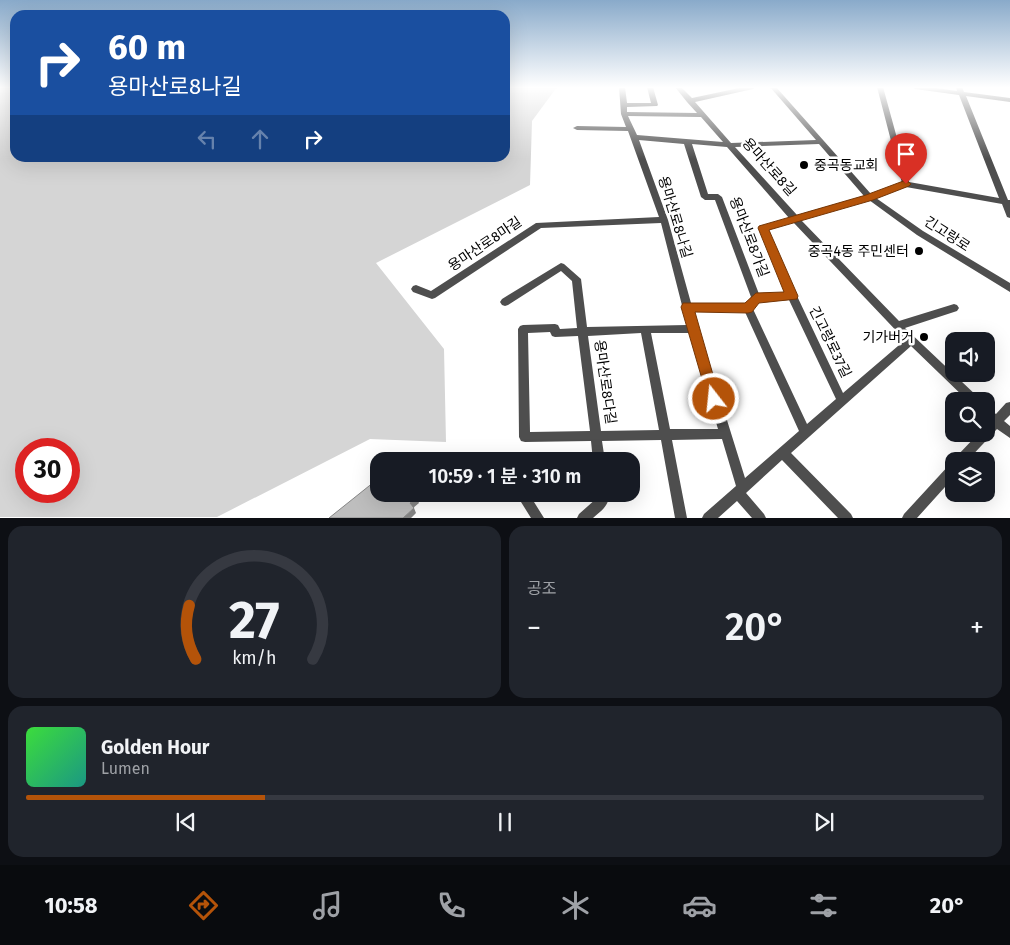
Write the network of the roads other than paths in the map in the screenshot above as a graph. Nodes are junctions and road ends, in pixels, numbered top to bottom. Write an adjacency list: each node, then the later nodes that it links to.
1 (698, 111): 6 (street, 용마산로8길)
2 (794, 111): 10 (street, 긴고랑로)
3 (886, 111): 12 (street)
4 (969, 111): 14 (street)
5 (624, 114): 6 (street); 8 (street, 용마산로8나길)
6 (701, 115): 11 (street, 용마산로8길)
7 (577, 128): 8 (street)
8 (632, 133): 9 (street); 17 (street, 용마산로8나길)
9 (687, 141): 11 (street); 21 (street, 용마산로8가길)
10 (820, 142): 11 (street); 13 (street, 긴고랑로)
11 (729, 145): 16 (street, 용마산로8길)
12 (906, 184): 13 (street, 긴고랑로37길); 14 (street)
13 (870, 197): 16 (street, 긴고랑로37길); 18 (street, 긴고랑로)
14 (1007, 202): 15 (street)
15 (1010, 215)
16 (795, 219): 20 (street, 긴고랑로37길); 26 (street, 용마산로8길)
17 (664, 220): 19 (street, 용마산로8마길); 23 (street, 용마산로8나길)
18 (1010, 288)
19 (416, 289)
20 (792, 296): 21 (street, 긴고랑로37길); 32 (street, 긴고랑로37길)
21 (756, 298): 24 (street, 용마산로8가길)
22 (505, 302): 29 (street, 용마산로8다길)
23 (687, 307): 24 (street); 28 (street, 용마산로8나길)
24 (748, 308): 35 (street)
25 (954, 308): 26 (street)
26 (897, 326): 30 (street, 용마산로8길)
27 (645, 329): 28 (street); 29 (street); 36 (street)
28 (693, 329): 38 (street, 용마산로8나길)
29 (583, 333): 39 (street, 용마산로8다길); 39 (street, 용마산로8다길)
30 (912, 339): 31 (street, 용마산로8길); 32 (street)
31 (966, 392)
32 (842, 400): 35 (street)
33 (1010, 407): 34 (street)
34 (996, 422): 37 (street)
35 (805, 432): 42 (street)
36 (665, 433): 38 (street, 용마산로8다길); 39 (street, 용마산로8다길); 50 (street)
37 (1010, 433)
38 (724, 434): 45 (street, 용마산로8나길)
39 (597, 435): 41 (street, 용마산로8다길)
40 (978, 442): 43 (street)
41 (599, 452)
42 (782, 452): 45 (street); 53 (street)
43 (968, 452)
44 (945, 478): 54 (street)
45 (740, 489): 51 (street); 52 (street)
46 (527, 502): 48 (street)
47 (602, 502): 49 (street)
48 (538, 518)
49 (583, 518)
50 (681, 518)
51 (708, 518)
52 (760, 518)
53 (847, 518)
54 (908, 518)

